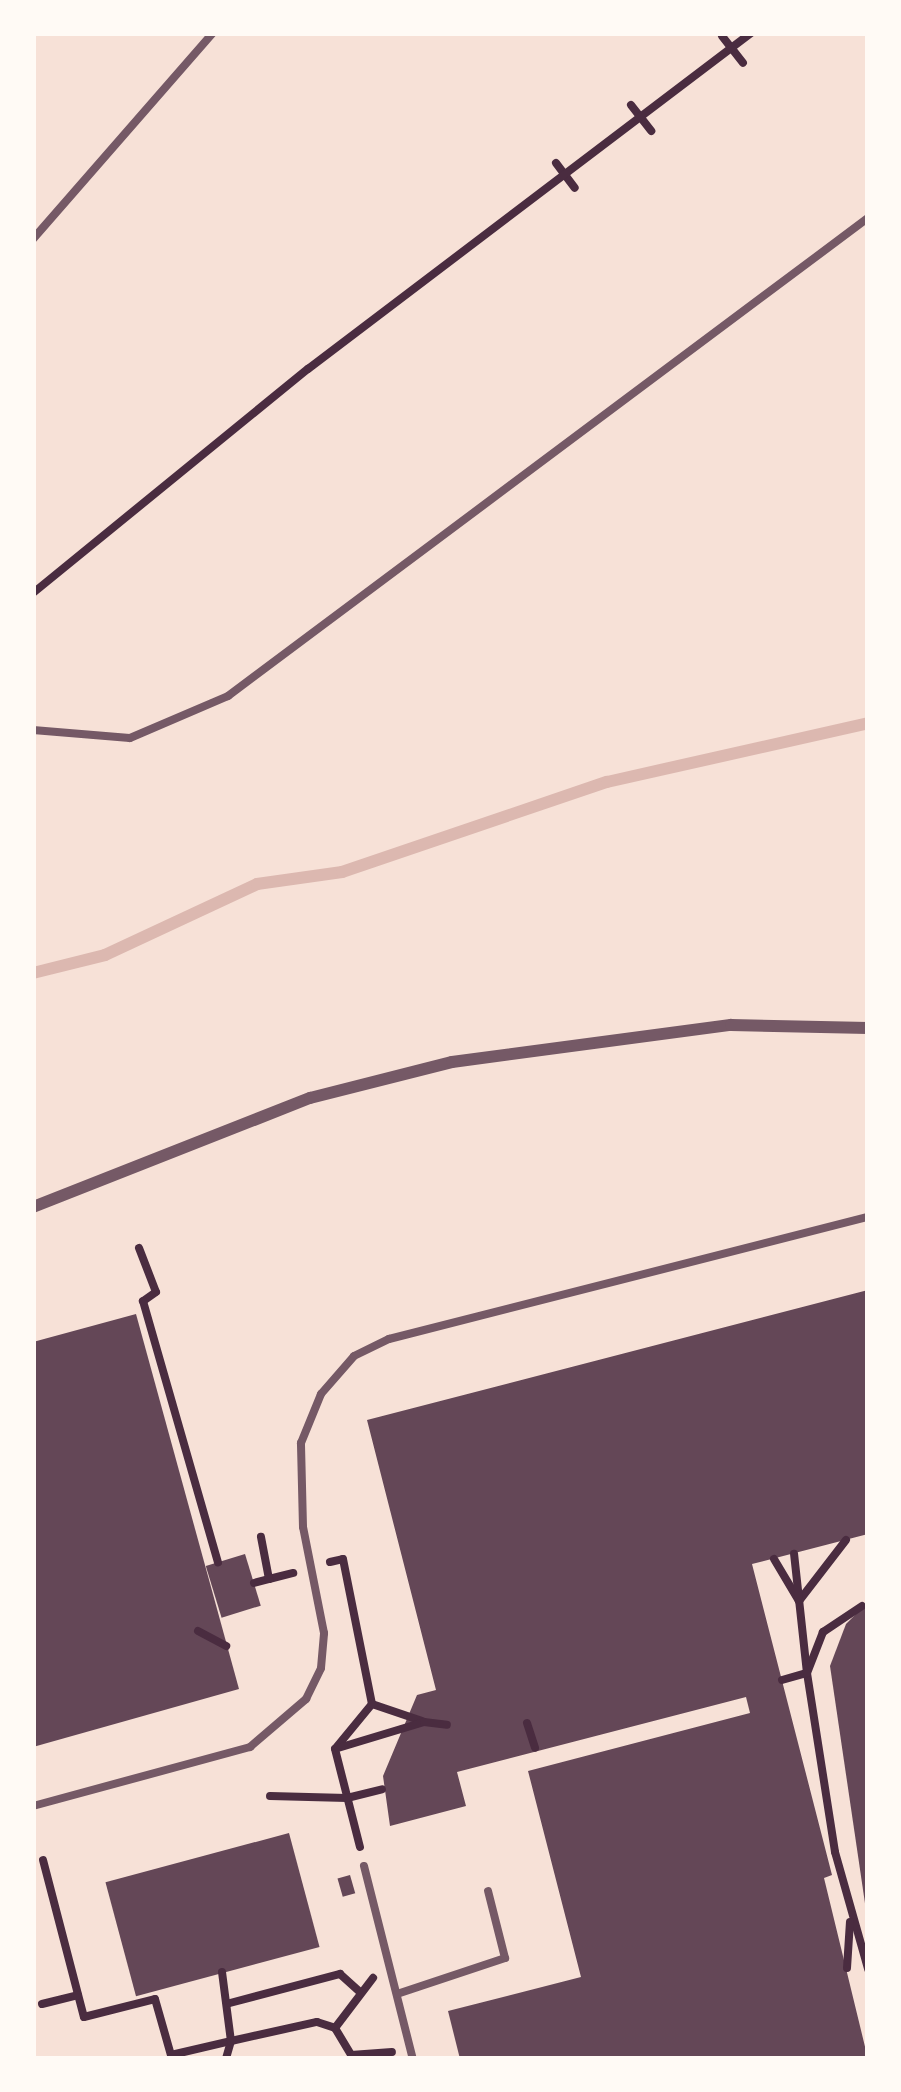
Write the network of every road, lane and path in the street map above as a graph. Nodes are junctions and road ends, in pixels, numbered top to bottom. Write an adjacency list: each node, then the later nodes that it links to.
1 (213, 33): 13 (lane)
2 (751, 33): 4 (path)
3 (722, 36): 4 (path)
4 (731, 48): 5 (path); 7 (path)
5 (743, 63)
6 (631, 105): 7 (path)
7 (640, 118): 8 (path); 10 (path)
8 (651, 131)
9 (556, 163): 10 (path)
10 (565, 175): 11 (path); 14 (path)
11 (575, 188)
12 (868, 218): 15 (lane)
13 (33, 239)
14 (33, 593)
15 (33, 730)
16 (868, 1028): 17 (street)
17 (33, 1207)
18 (868, 1217): 46 (lane)
19 (139, 1248): 20 (path)
20 (163, 1371): 21 (path); 22 (path)
21 (152, 1375)
22 (195, 1483): 23 (path); 29 (path)
23 (183, 1487)
24 (261, 1537): 30 (path)
25 (846, 1540): 31 (path)
26 (794, 1553): 31 (path)
27 (344, 1559): 37 (path)
28 (774, 1559): 31 (path)
29 (218, 1562)
30 (254, 1582)
31 (799, 1600): 35 (path)
32 (862, 1606): 35 (path)
33 (197, 1631): 34 (path)
34 (226, 1646)
35 (807, 1673): 36 (path); 50 (path)
36 (782, 1680)
37 (372, 1704): 38 (path); 42 (path)
38 (424, 1722): 40 (path); 42 (path)
39 (527, 1723): 41 (path)
40 (447, 1725)
41 (535, 1748)
42 (335, 1749): 45 (path)
43 (382, 1789): 45 (path)
44 (270, 1796): 45 (path)
45 (347, 1798): 48 (path)
46 (33, 1806)
47 (43, 1860): 57 (path)
48 (364, 1866): 54 (lane)
49 (488, 1891): 56 (lane)
50 (851, 1915): 51 (path); 52 (path)
51 (848, 1969)
52 (868, 1969)
53 (222, 1972): 58 (path)
54 (392, 1972): 55 (path); 56 (lane)
55 (359, 1991): 58 (path); 60 (path)
56 (397, 1994): 62 (lane)
57 (78, 1995): 59 (path); 63 (path)
58 (230, 2002): 61 (path)
59 (42, 2005)
60 (335, 2028): 61 (path); 64 (path)
61 (231, 2041): 63 (path); 65 (path)
62 (412, 2054): 64 (path)
63 (170, 2057)
64 (352, 2057)
65 (226, 2058): 66 (path)
66 (236, 2059)

